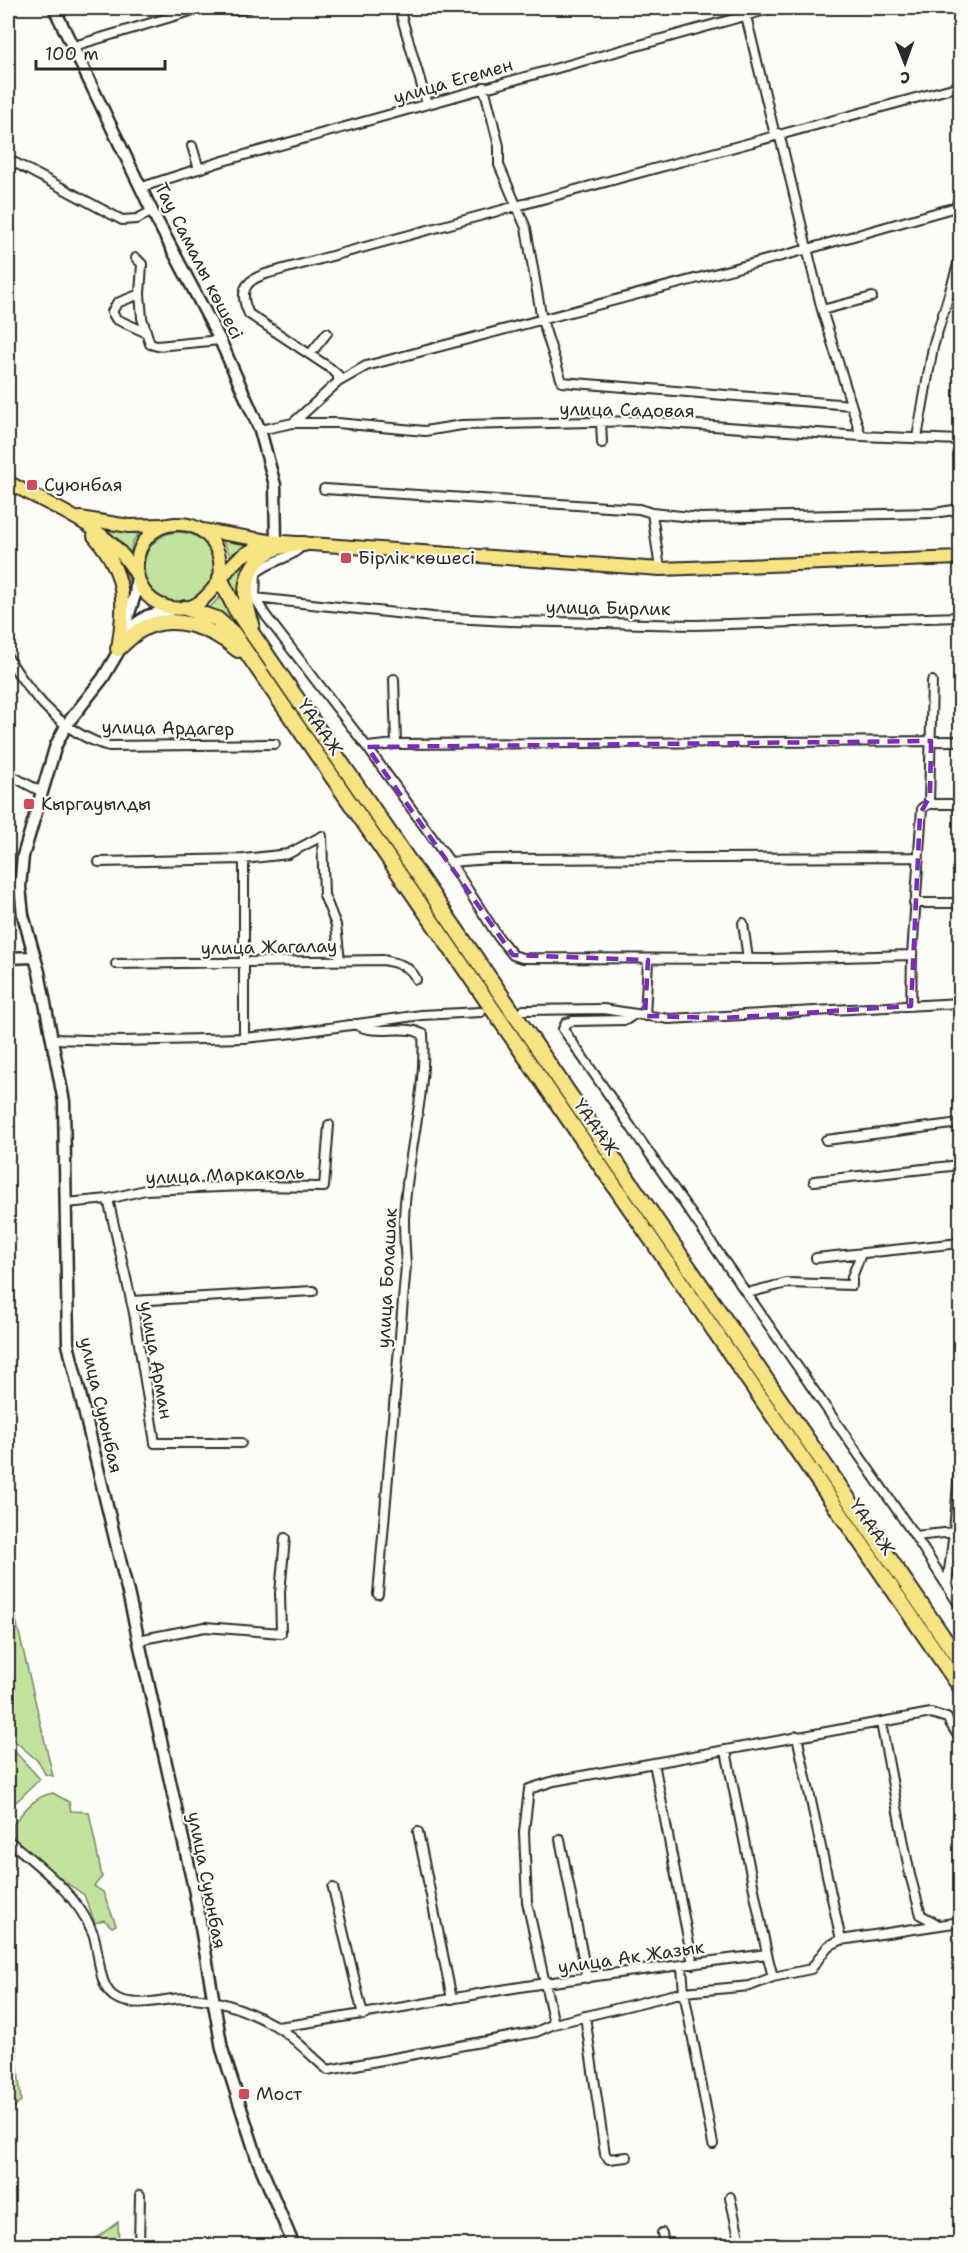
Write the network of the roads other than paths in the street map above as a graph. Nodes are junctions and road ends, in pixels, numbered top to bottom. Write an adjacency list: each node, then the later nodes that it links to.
1 (54, 8): 8 (main road, Тау Самалы көшесі)
2 (201, 8): 8 (street)
3 (212, 8): 4 (street)
4 (249, 8)
5 (399, 8): 11 (street)
6 (773, 8): 7 (street, улица Егемен)
7 (745, 11): 10 (street, улица Егемен); 12 (street)
8 (74, 46): 16 (main road, Тау Самалы көшесі)
9 (960, 86): 12 (street)
10 (484, 87): 11 (street, улица Егемен); 18 (street)
11 (427, 104): 15 (street, улица Егемен)
12 (779, 134): 18 (street); 21 (street)
13 (192, 146): 15 (street)
14 (8, 159): 20 (street)
15 (199, 169): 16 (street, улица Егемен)
16 (142, 188): 20 (main road, Тау Самалы көшесі)
17 (960, 195): 19 (street)
18 (518, 207): 27 (street); 31 (street)
19 (958, 209): 21 (street)
20 (152, 210): 30 (main road, Тау Самалы көшесі)
21 (808, 249): 26 (street); 27 (street)
22 (136, 258): 24 (street)
23 (960, 258): 38 (street)
24 (140, 294): 28 (street); 28 (street)
25 (872, 297): 26 (street)
26 (822, 310): 33 (street)
27 (542, 321): 32 (street); 33 (street)
28 (145, 332): 30 (street)
29 (327, 333): 31 (street)
30 (220, 340): 36 (main road, Тау Самалы көшесі)
31 (311, 353): 32 (street)
32 (338, 382): 35 (street)
33 (851, 405): 37 (street)
34 (601, 421): 35 (street, улица Садовая); 37 (street, улица Садовая); 40 (street)
35 (293, 423): 36 (street, улица Садовая)
36 (260, 430): 48 (main road, Тау Самалы көшесі)
37 (861, 436): 38 (street, улица Садовая)
38 (917, 438): 39 (street, улица Садовая)
39 (960, 440)
40 (602, 443)
41 (8, 482): 45 (main road)
42 (324, 489): 44 (street)
43 (960, 509): 44 (street)
44 (652, 513): 51 (street)
45 (76, 518): 46 (main road); 52 (main road); 58 (main road)
46 (170, 524): 47 (main road); 52 (main road)
47 (202, 530): 48 (main road); 53 (main road)
48 (267, 541): 49 (main road); 53 (main road)
49 (304, 544): 51 (main road); 54 (street); 57 (highway)
50 (960, 558): 51 (main road)
51 (660, 569)
52 (137, 574): 55 (main road); 58 (main road)
53 (219, 578): 55 (main road); 57 (highway, ҮАААЖ)
54 (255, 598): 56 (street, улица Бирлик); 68 (street)
55 (180, 608): 58 (main road, улица Суюнбая); 60 (highway, ҮАААЖ)
56 (960, 617)
57 (257, 637): 122 (highway, ҮАААЖ)
58 (118, 649): 60 (highway); 63 (main road, улица Суюнбая)
59 (8, 658): 63 (street, улица Ардагер)
60 (256, 668): 123 (highway, ҮАААЖ)
61 (394, 679): 67 (street)
62 (932, 681): 64 (street)
63 (68, 724): 66 (street, улица Ардагер); 70 (main road, улица Суюнбая)
64 (932, 741): 65 (street); 67 (street); 71 (street)
65 (960, 741)
66 (275, 744)
67 (396, 744): 68 (street)
68 (367, 747): 76 (street)
69 (8, 774): 70 (street)
70 (40, 791): 77 (main road, улица Суюнбая)
71 (929, 804): 72 (street); 73 (street)
72 (960, 804)
73 (917, 857): 76 (street); 79 (street)
74 (244, 859): 75 (street); 87 (street); 88 (street)
75 (99, 862)
76 (450, 862): 86 (street)
77 (20, 887): 78 (street); 83 (main road, улица Суюнбая)
78 (8, 888)
79 (914, 903): 80 (street); 82 (street)
80 (960, 903)
81 (743, 923): 85 (street)
82 (912, 954): 85 (street); 92 (street)
83 (33, 957): 84 (main road); 99 (main road, улица Суюнбая)
84 (8, 958)
85 (748, 959): 86 (street)
86 (648, 960): 96 (street)
87 (340, 961): 88 (street, улица Жагалау); 90 (street, улица Жагалау)
88 (243, 963): 89 (street, улица Жагалау); 98 (street)
89 (116, 964)
90 (416, 979)
91 (960, 1003): 92 (street)
92 (910, 1006): 96 (street)
93 (524, 1010): 95 (street)
94 (481, 1012): 97 (street)
95 (635, 1014): 96 (street); 111 (street)
96 (645, 1016)
97 (355, 1024): 98 (street); 119 (street, улица Болашак)
98 (244, 1038): 99 (street)
99 (52, 1039): 106 (main road, улица Суюнбая)
100 (960, 1123): 102 (street)
101 (329, 1125): 105 (street, улица Маркаколь)
102 (826, 1140)
103 (960, 1164): 104 (street)
104 (814, 1180)
105 (108, 1199): 106 (street, улица Маркаколь); 112 (street, улица Арман)
106 (66, 1203): 121 (main road, улица Суюнбая)
107 (960, 1243): 108 (street)
108 (861, 1254): 109 (street); 111 (street)
109 (816, 1258)
110 (313, 1292): 112 (street)
111 (747, 1293): 116 (street)
112 (131, 1301): 113 (street, улица Арман)
113 (241, 1443)
114 (960, 1458): 115 (street)
115 (957, 1531): 116 (street); 118 (street)
116 (915, 1536): 118 (street)
117 (285, 1538): 121 (street)
118 (947, 1586): 120 (street)
119 (378, 1594)
120 (960, 1606)
121 (138, 1640): 143 (main road, улица Суюнбая)
122 (960, 1661)
123 (960, 1687)
124 (881, 1723): 125 (street); 126 (street); 134 (street)
125 (797, 1736): 127 (street); 135 (street)
126 (960, 1739)
127 (726, 1751): 128 (street); 136 (street)
128 (654, 1763): 137 (street); 141 (street)
129 (418, 1832): 144 (street)
130 (560, 1839): 140 (street)
131 (8, 1840): 143 (street)
132 (333, 1888): 145 (street)
133 (960, 1922): 134 (street)
134 (937, 1924): 135 (street)
135 (841, 1940): 139 (street)
136 (767, 1954): 137 (street, улица Ак Жазык); 139 (street)
137 (693, 1964): 138 (street, улица Ак Жазык)
138 (682, 1967): 140 (street, улица Ак Жазык); 142 (street)
139 (773, 1977): 142 (street)
140 (587, 1978): 141 (street, улица Ак Жазык)
141 (545, 1984): 144 (street, улица Ак Жазык); 147 (street)
142 (684, 1992): 146 (street); 149 (street)
143 (212, 1999): 148 (street); 155 (main road, улица Суюнбая)
144 (452, 2000): 145 (street, улица Ак Жазык)
145 (363, 2015): 148 (street, улица Ак Жазык)
146 (585, 2016): 147 (street); 150 (street)
147 (554, 2024): 148 (street)
148 (277, 2027)
149 (713, 2144)
150 (627, 2157)
151 (140, 2195): 154 (street)
152 (730, 2197): 157 (street)
153 (662, 2233): 156 (street)
154 (139, 2246)
155 (294, 2246)
156 (664, 2246)
157 (741, 2246)

